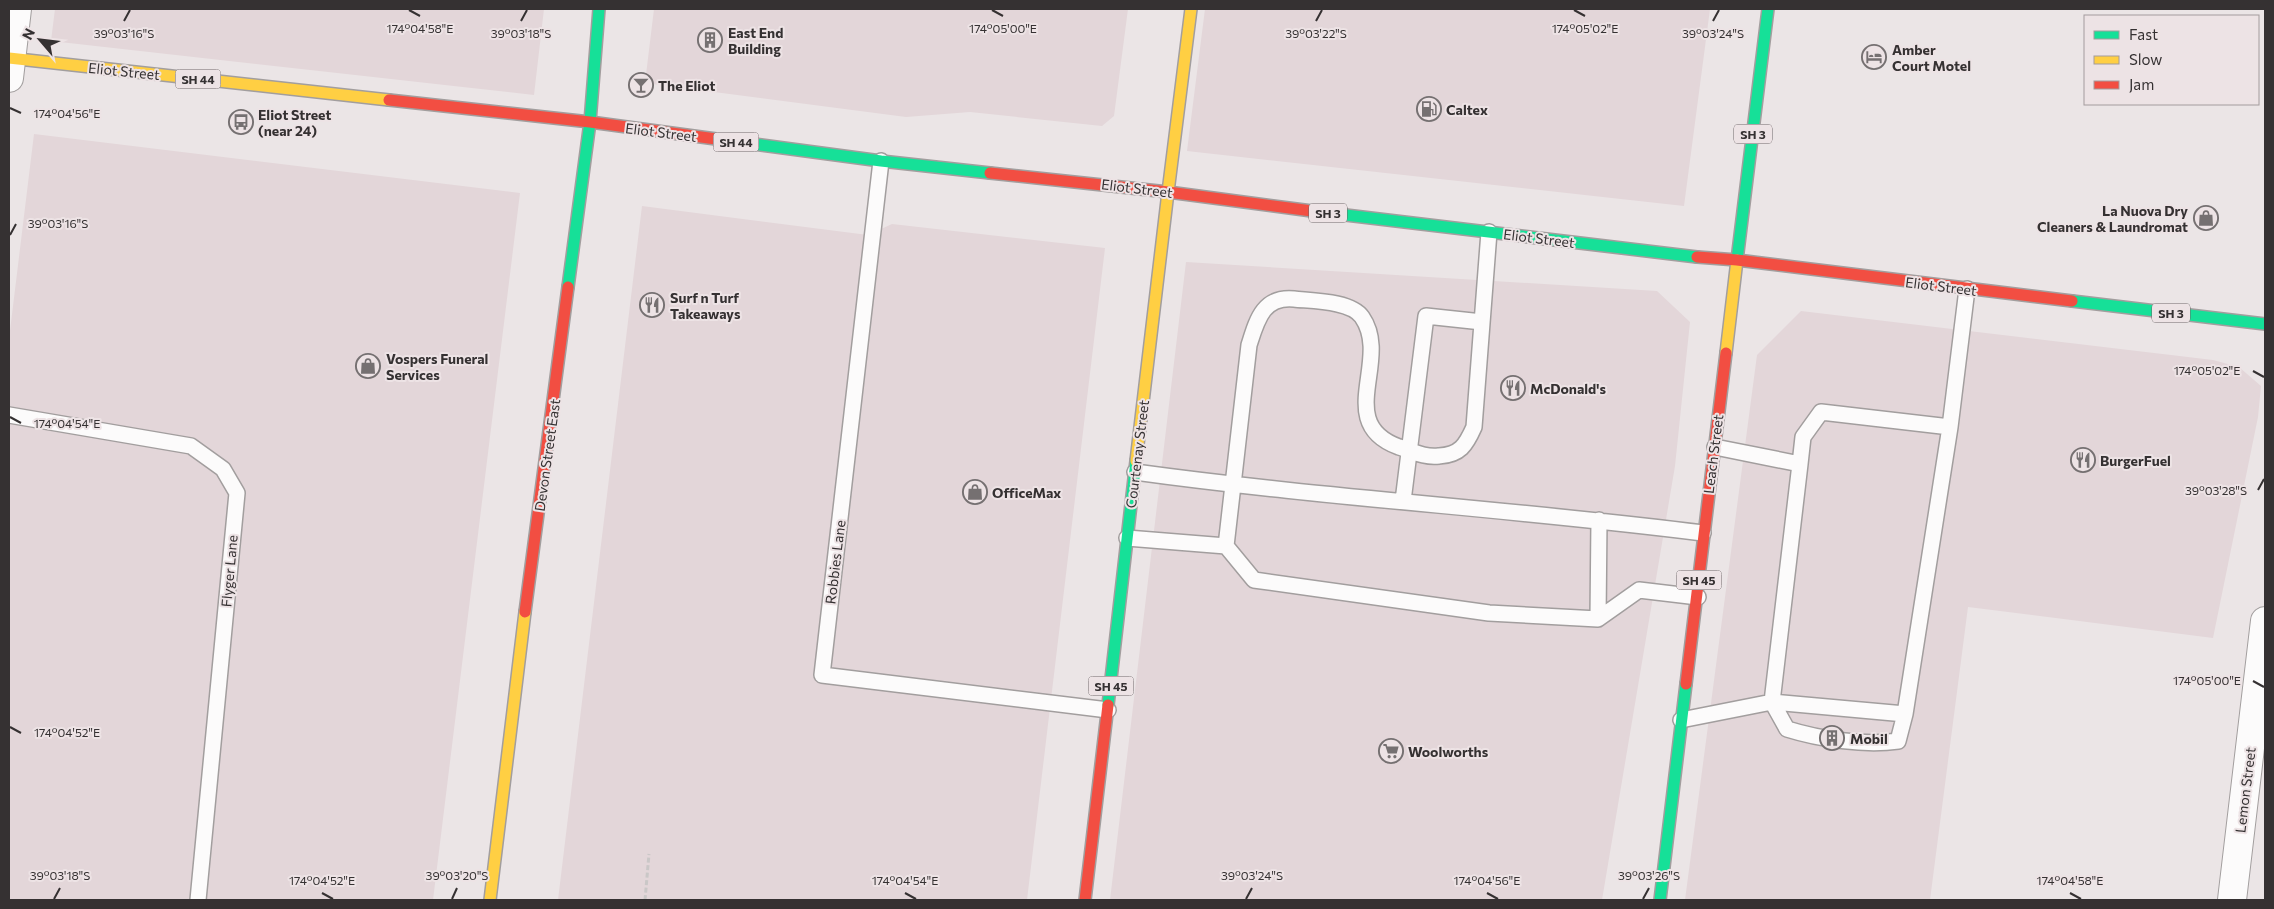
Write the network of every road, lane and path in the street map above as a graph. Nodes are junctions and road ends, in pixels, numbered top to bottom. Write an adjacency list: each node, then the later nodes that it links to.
1 (17, 9): 5 (street)
2 (600, 9): 6 (main road, Devon Street East)
3 (1191, 9): 8 (main road, Courtenay Street)
4 (1768, 9): 10 (main road, Leach Street / SH 3)
5 (10, 65): 6 (main road, Eliot Street / SH 44)
6 (590, 122): 7 (main road, Eliot Street / SH 44); 35 (main road, Devon Street East)
7 (881, 161): 8 (main road, Eliot Street / SH 44); 30 (lane, Robbies Lane)
8 (1168, 192): 9 (main road, Eliot Street / SH 3); 19 (main road, Courtenay Street / SH 45)
9 (1489, 232): 10 (main road, Eliot Street / SH 3); 12 (lane)
10 (1737, 260): 11 (main road, Eliot Street / SH 3); 16 (main road, Leach Street / SH 45)
11 (1968, 289): 13 (main road, Eliot Street / SH 3); 15 (lane)
12 (1482, 322): 17 (lane); 17 (lane)
13 (2265, 324)
14 (9, 415): 34 (lane, Flyger Lane)
15 (1950, 427): 18 (lane); 31 (lane)
16 (1715, 447): 18 (lane); 23 (main road, Leach Street / SH 45)
17 (1409, 450): 20 (lane); 21 (lane)
18 (1800, 464): 29 (lane)
19 (1135, 472): 20 (lane); 24 (main road, Courtenay Street / SH 45)
20 (1233, 485): 21 (lane); 25 (lane)
21 (1403, 501): 22 (lane)
22 (1599, 520): 23 (lane); 27 (lane)
23 (1703, 533): 26 (main road, Leach Street / SH 45)
24 (1127, 538): 25 (lane); 30 (main road, Courtenay Street / SH 45)
25 (1226, 546): 27 (lane)
26 (1698, 597): 27 (lane); 32 (main road, Leach Street / SH 45)
27 (1598, 619)
28 (2265, 621): 39 (street, Lemon Street)
29 (1772, 702): 31 (lane); 31 (lane); 32 (lane)
30 (1108, 710): 37 (main road, Courtenay Street / SH 45)
31 (1905, 714)
32 (1681, 720): 38 (main road, Leach Street / SH 45)
33 (649, 854): 36 (path)
34 (198, 900)
35 (490, 900)
36 (645, 900)
37 (1085, 900)
38 (1660, 900)
39 (2232, 900)

